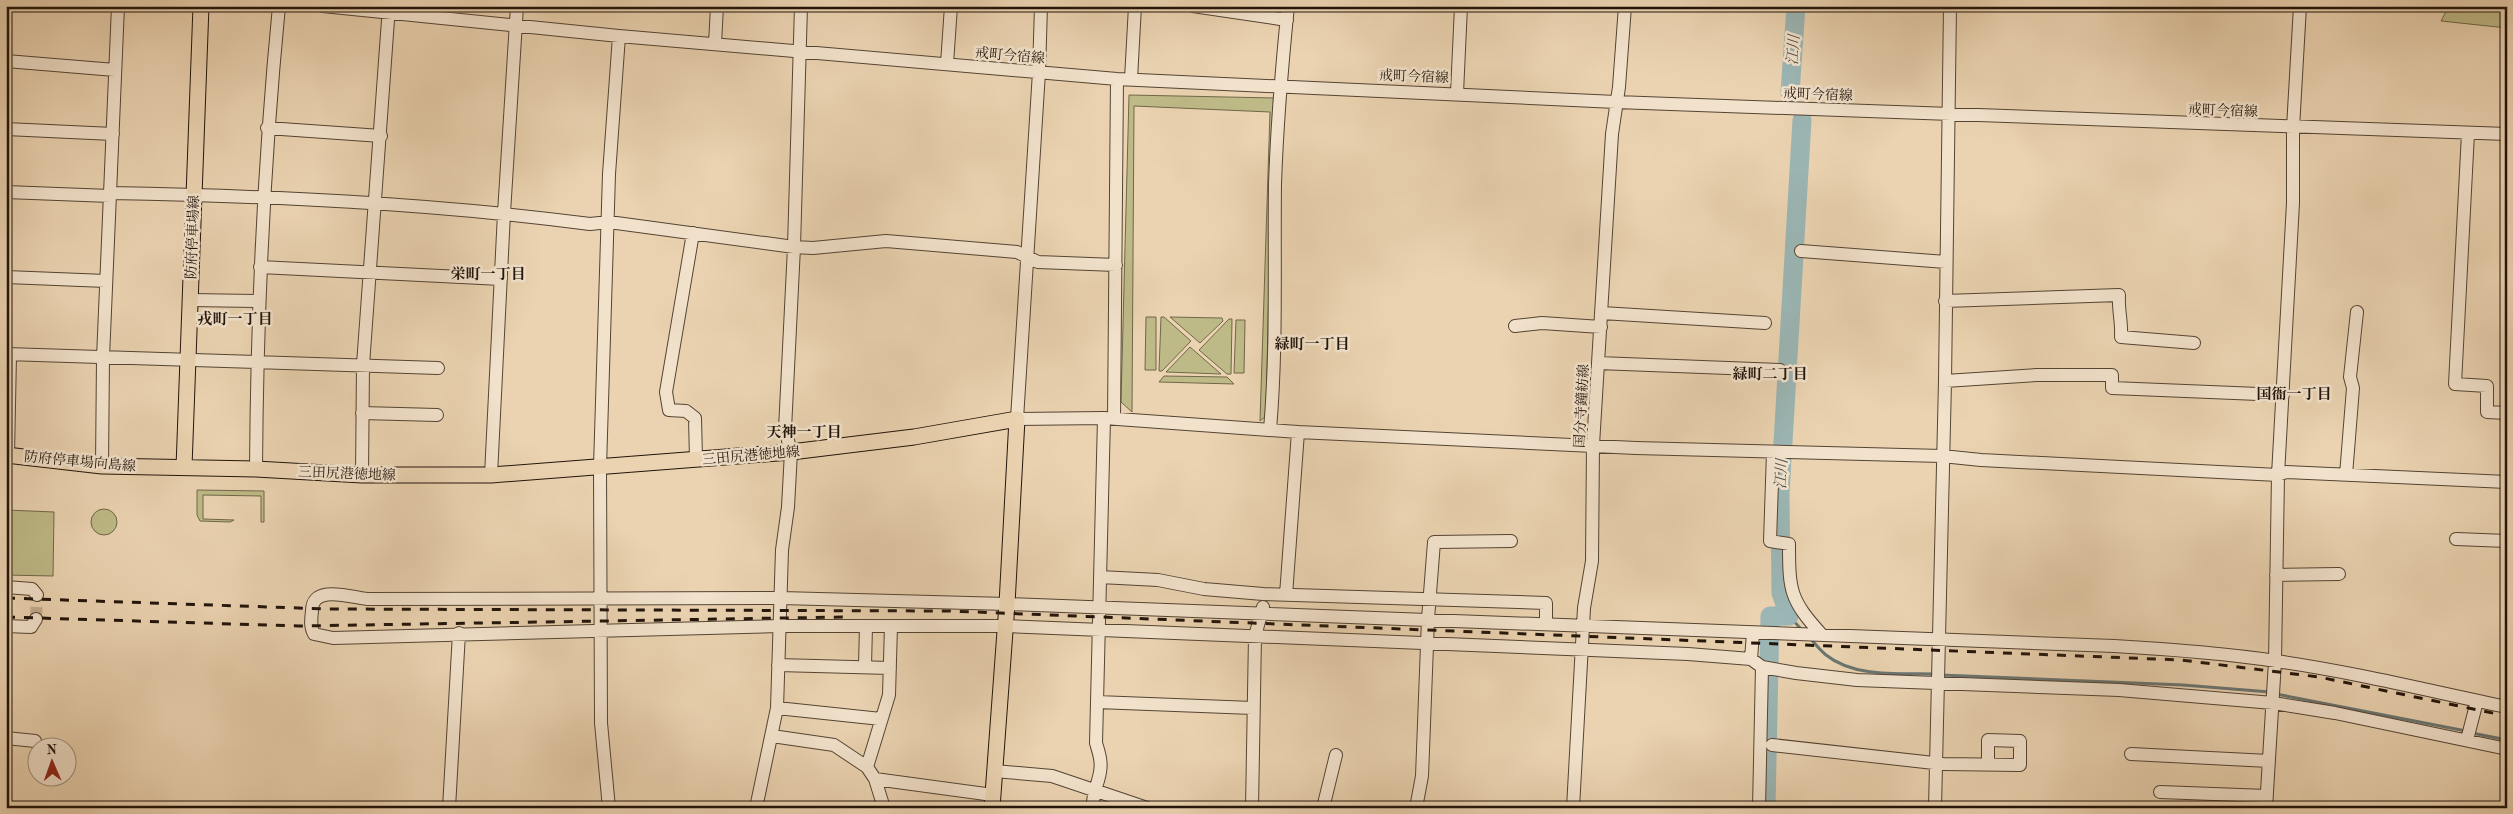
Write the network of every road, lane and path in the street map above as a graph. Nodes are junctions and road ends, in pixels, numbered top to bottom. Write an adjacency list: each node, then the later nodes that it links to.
1 (118, 6): 25 (street)
2 (200, 6): 42 (main road, 防府停車場線)
3 (278, 6): 34 (street)
4 (323, 6): 17 (street, 戒町今宿線)
5 (517, 6): 19 (street)
6 (717, 6): 21 (street)
7 (801, 6): 22 (street)
8 (951, 6): 24 (street)
9 (1041, 6): 26 (street)
10 (1135, 6): 28 (street)
11 (1193, 6): 18 (street)
12 (1288, 6): 18 (street)
13 (1461, 6): 30 (street)
14 (1625, 6): 31 (street, 国分寺鐘紡線)
15 (1950, 6): 32 (street)
16 (2300, 6): 35 (street)
17 (389, 10): 19 (street, 戒町今宿線); 39 (street)
18 (1287, 20): 29 (street)
19 (516, 25): 20 (street, 戒町今宿線); 45 (street)
20 (619, 36): 21 (street, 戒町今宿線); 46 (street)
21 (715, 44): 22 (street, 戒町今宿線)
22 (800, 52): 24 (street, 戒町今宿線); 48 (street)
23 (6, 61): 25 (street)
24 (947, 64): 26 (street, 戒町今宿線)
25 (116, 70): 37 (street)
26 (1039, 72): 27 (street, 戒町今宿線); 50 (street)
27 (1117, 79): 28 (street, 戒町今宿線); 52 (street)
28 (1131, 79): 29 (street, 戒町今宿線)
29 (1280, 86): 30 (street, 戒町今宿線); 82 (street)
30 (1457, 93): 31 (street, 戒町今宿線)
31 (1616, 102): 32 (street, 戒町今宿線); 62 (street, 国分寺鐘紡線)
32 (1948, 114): 35 (street, 戒町今宿線); 51 (street)
33 (6, 128): 37 (street)
34 (267, 128): 39 (street); 43 (street)
35 (2293, 128): 36 (street, 戒町今宿線); 76 (street)
36 (2468, 133): 38 (street, 戒町今宿線); 78 (street)
37 (113, 134): 41 (street)
38 (2507, 134)
39 (381, 136): 44 (street)
40 (6, 192): 41 (street)
41 (110, 195): 42 (street); 57 (street)
42 (194, 195): 43 (street); 58 (main road, 防府停車場線)
43 (264, 196): 44 (street); 53 (street)
44 (375, 202): 45 (street); 54 (street)
45 (504, 213): 46 (street); 56 (street)
46 (609, 222): 47 (street); 92 (street)
47 (693, 233): 48 (street); 89 (street)
48 (794, 247): 50 (street); 85 (street)
49 (1801, 251): 51 (street)
50 (1028, 257): 52 (street); 81 (street)
51 (1946, 262): 60 (street)
52 (1116, 266): 80 (street)
53 (260, 267): 54 (street); 59 (street)
54 (369, 274): 56 (street); 72 (street)
55 (6, 277): 57 (street)
56 (501, 279): 95 (street)
57 (106, 281): 68 (street)
58 (190, 300): 59 (street); 70 (main road, 防府停車場線)
59 (259, 301): 69 (street)
60 (1945, 301): 66 (street); 75 (street)
61 (2358, 312): 97 (street)
62 (1602, 313): 63 (street); 65 (street, 国分寺鐘紡線)
63 (1764, 322)
64 (1515, 326): 65 (street)
65 (1601, 327): 71 (street, 国分寺鐘紡線)
66 (2194, 343)
67 (8, 354): 68 (street); 87 (street)
68 (102, 358): 70 (street); 90 (street)
69 (257, 360): 70 (street); 72 (street); 93 (street)
70 (187, 361): 91 (main road, 防府停車場線)
71 (1598, 363): 74 (street); 84 (street, 国分寺鐘紡線)
72 (363, 365): 73 (street); 77 (street)
73 (438, 368)
74 (1780, 370)
75 (1945, 381): 76 (street); 88 (street)
76 (2282, 395): 96 (street)
77 (362, 413): 79 (street); 94 (street)
78 (2507, 413)
79 (437, 415)
80 (1109, 418): 81 (street); 82 (street); 104 (street)
81 (1017, 419): 85 (main road, 三田尻港徳地線); 112 (main road)
82 (1270, 430): 83 (street)
83 (1298, 432): 84 (street); 108 (street)
84 (1593, 445): 86 (street); 118 (street, 国分寺鐘紡線)
85 (791, 452): 89 (main road, 三田尻港徳地線); 110 (street)
86 (1773, 452): 88 (street); 128 (street)
87 (7, 455): 90 (main road, 防府停車場向島線)
88 (1942, 456): 96 (street); 130 (street)
89 (696, 459): 92 (main road, 三田尻港徳地線)
90 (102, 466): 91 (main road, 防府停車場向島線)
91 (184, 467): 93 (main road, 三田尻港徳地線)
92 (600, 467): 95 (main road, 三田尻港徳地線); 109 (street)
93 (256, 469): 94 (main road, 三田尻港徳地線)
94 (362, 475): 95 (main road, 三田尻港徳地線)
95 (491, 475)
96 (2278, 475): 97 (street); 103 (street)
97 (2346, 475): 98 (street)
98 (2507, 482)
99 (2456, 538): 101 (street)
100 (1512, 540): 111 (street)
101 (2507, 541)
102 (2338, 574): 103 (street)
103 (2276, 575): 134 (street)
104 (1100, 577): 106 (street); 113 (street)
105 (6, 587): 107 (street)
106 (1263, 594): 108 (street); 114 (street)
107 (37, 595)
108 (1286, 595): 111 (street)
109 (601, 598): 110 (street); 124 (street); 127 (street)
110 (781, 598): 112 (street); 120 (street)
111 (1430, 598): 115 (street); 117 (street)
112 (1007, 604): 113 (street); 123 (main road)
113 (1101, 607): 114 (street); 125 (street)
114 (1263, 613): 115 (street); 129 (street)
115 (1428, 618): 117 (street); 131 (street)
116 (36, 619): 119 (street)
117 (1546, 623): 118 (street)
118 (1583, 625): 126 (street); 132 (street, 国分寺鐘紡線)
119 (6, 626)
120 (779, 626): 121 (street); 124 (street); 135 (street)
121 (866, 626): 122 (street); 136 (street)
122 (891, 626): 123 (street); 138 (street)
123 (1005, 626): 125 (street); 159 (main road)
124 (600, 630): 127 (street); 166 (street)
125 (1098, 630): 129 (street); 141 (street)
126 (1753, 633): 128 (street); 133 (street)
127 (459, 634): 165 (street)
128 (1822, 635): 130 (street)
129 (1255, 636): 131 (street); 145 (street)
130 (1938, 639): 134 (street); 139 (street)
131 (1427, 643): 132 (street); 173 (street)
132 (1581, 649): 133 (street); 174 (street, 国分寺鐘紡線)
133 (1751, 659): 137 (street)
134 (2275, 661): 140 (street); 142 (street)
135 (778, 665): 136 (street); 144 (street)
136 (865, 666): 138 (street)
137 (1762, 667): 139 (street); 175 (street)
138 (890, 668): 146 (street)
139 (1937, 682): 142 (street); 156 (street)
140 (2477, 701): 143 (street); 150 (street)
141 (1097, 702): 145 (street); 161 (street)
142 (2273, 703): 150 (street); 155 (street)
143 (2507, 707)
144 (777, 708): 146 (street); 147 (street)
145 (1253, 708): 171 (street)
146 (882, 718): 158 (street)
147 (772, 736): 158 (street); 167 (street)
148 (6, 738): 149 (street)
149 (28, 740)
150 (2467, 740): 152 (street)
151 (1772, 745): 156 (street)
152 (2507, 749)
153 (2131, 754): 155 (street)
154 (1336, 755): 172 (street)
155 (2270, 761): 164 (street)
156 (1935, 762): 157 (street); 176 (street)
157 (1988, 764)
158 (867, 767): 160 (street)
159 (994, 771): 161 (street); 163 (main road)
160 (875, 779): 163 (street); 168 (street)
161 (1094, 789): 169 (street); 170 (street)
162 (2160, 792): 164 (street)
163 (993, 801)
164 (2267, 802)
165 (449, 808)
166 (610, 808)
167 (756, 808)
168 (884, 808)
169 (1093, 808)
170 (1147, 808)
171 (1252, 808)
172 (1323, 808)
173 (1416, 808)
174 (1572, 808)
175 (1759, 808)
176 (1935, 808)

